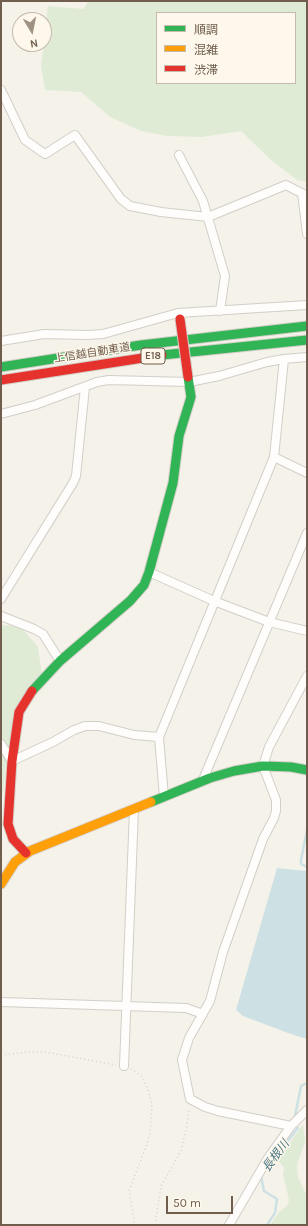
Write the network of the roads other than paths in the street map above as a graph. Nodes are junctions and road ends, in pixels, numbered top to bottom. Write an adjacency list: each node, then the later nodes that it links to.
1 (1, 90): 4 (street)
2 (178, 155): 4 (street)
3 (304, 194): 4 (street); 5 (street)
4 (208, 217): 7 (street)
5 (307, 234)
6 (307, 305): 7 (street)
7 (220, 311): 8 (street)
8 (179, 316): 11 (street); 15 (main road, bridge)
9 (307, 326): 14 (main road, 上信越自動車道 / E18)
10 (307, 340): 16 (main road, 上信越自動車道 / E18)
11 (1, 341)
12 (307, 357): 13 (street)
13 (284, 359): 15 (street); 19 (street)
14 (1, 367)
15 (189, 379): 17 (street); 22 (main road)
16 (1, 380)
17 (85, 387): 18 (street); 23 (street)
18 (1, 414)
19 (274, 457): 20 (street); 24 (street)
20 (307, 473)
21 (307, 533): 26 (street)
22 (149, 572): 24 (street); 28 (main road)
23 (1, 599)
24 (214, 601): 26 (street); 30 (street)
25 (1, 616): 28 (street)
26 (269, 622): 27 (street); 35 (street)
27 (307, 631)
28 (60, 661): 32 (main road)
29 (307, 676): 33 (street)
30 (159, 737): 32 (street); 36 (street)
31 (1, 744): 32 (street)
32 (12, 761): 38 (main road)
33 (263, 766): 34 (main road); 35 (main road); 42 (street)
34 (307, 770)
35 (202, 782): 36 (main road)
36 (164, 797): 37 (main road)
37 (134, 809): 38 (main road); 41 (street)
38 (26, 854): 39 (main road)
39 (1, 884)
40 (1, 1002): 41 (street)
41 (127, 1006): 42 (street); 43 (street)
42 (203, 1014): 45 (street)
43 (124, 1066)
44 (307, 1110): 45 (street)
45 (291, 1126): 46 (street)
46 (229, 1225)

